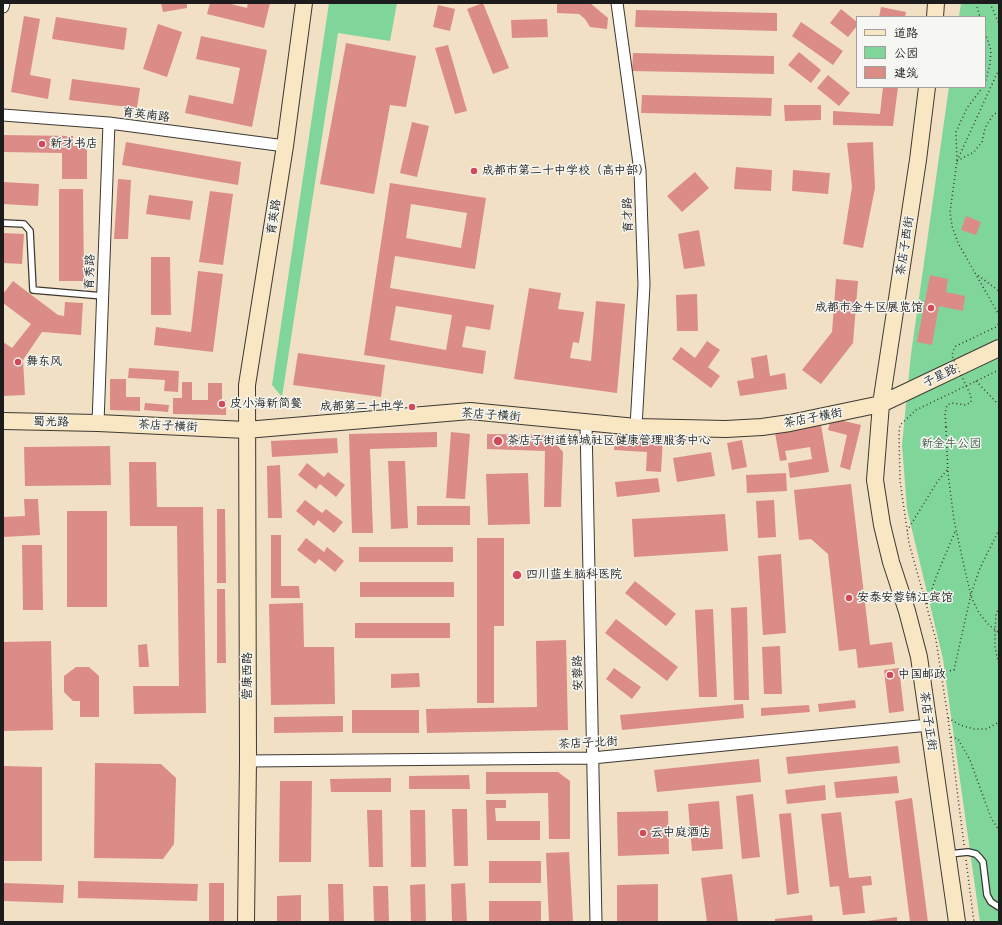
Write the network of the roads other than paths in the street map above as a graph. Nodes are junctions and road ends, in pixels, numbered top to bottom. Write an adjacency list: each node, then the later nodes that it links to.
1 (4, 3): 5 (street)
2 (304, 3): 10 (street, 育英路)
3 (617, 3): 18 (street, 育才路)
4 (936, 3): 6 (street)
5 (3, 7)
6 (935, 16)
7 (927, 88): 14 (street, 茶店子西街)
8 (3, 114): 9 (street, 育英南路)
9 (109, 123): 10 (street, 育英南路); 12 (street, 育秀路)
10 (285, 146): 19 (street, 育英路)
11 (3, 223): 12 (lane)
12 (103, 296): 16 (street, 育秀路)
13 (999, 348): 14 (street, 子星路)
14 (881, 404): 18 (street, 茶店子横街); 20 (street, 茶店子正街)
15 (3, 421): 16 (street, 蜀光路)
16 (98, 423): 19 (street, 茶店子横街)
17 (586, 423): 18 (street, 茶店子横街); 19 (street, 茶店子横街); 21 (street, 安蓉路)
18 (636, 427)
19 (246, 430): 22 (street, 营康西路)
20 (929, 725): 21 (street, 茶店子北街); 23 (street, 茶店子正街)
21 (592, 758): 22 (street, 茶店子北街); 26 (street, 安蓉路)
22 (248, 761): 25 (street, 营康西路)
23 (947, 854): 24 (lane); 27 (street, 茶店子正街)
24 (999, 907)
25 (246, 922)
26 (596, 922)
27 (956, 922)

